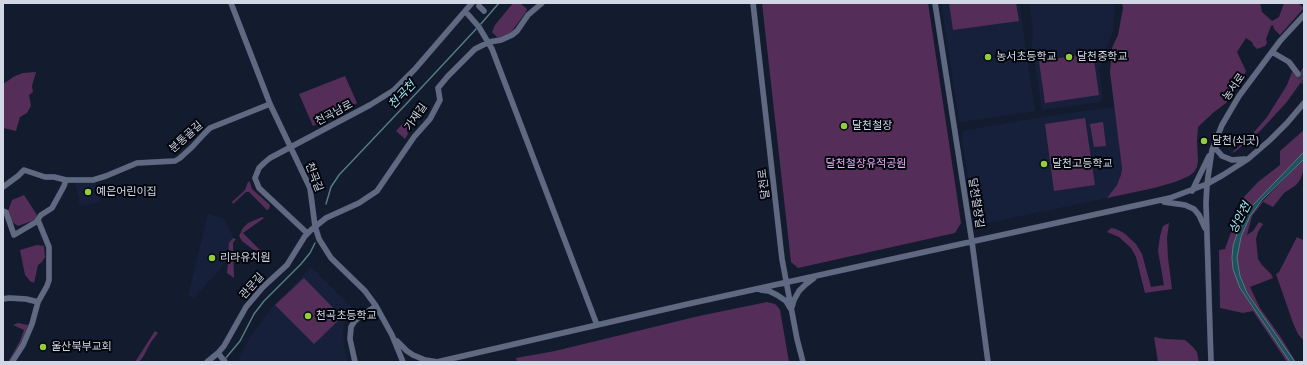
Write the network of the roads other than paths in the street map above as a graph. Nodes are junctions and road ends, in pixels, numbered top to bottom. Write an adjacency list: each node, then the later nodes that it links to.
1 (231, 3): 12 (street, 천곡길)
2 (472, 3): 6 (street, 천곡남로)
3 (542, 3): 8 (street, 가재길)
4 (753, 3): 29 (street, 달천로)
5 (935, 3): 27 (street, 달천철장길)
6 (464, 11): 8 (street); 14 (street, 천곡남로)
7 (1304, 15): 9 (street, 농서로)
8 (489, 42): 24 (street, 가재길); 35 (street)
9 (1272, 52): 10 (street); 13 (street, 농서로)
10 (1298, 74)
11 (1304, 103): 16 (street)
12 (270, 104): 14 (street, 천곡길); 17 (street, 분통골길)
13 (1215, 140): 15 (street, 농서로); 16 (street)
14 (291, 148): 24 (street, 천곡길); 26 (street, 천곡남로)
15 (1212, 150): 18 (street, 농서로); 20 (street)
16 (1248, 159): 18 (street)
17 (66, 180): 19 (street, 분통골길); 23 (street)
18 (1207, 184): 20 (street); 25 (street, 농서로)
19 (3, 187)
20 (1192, 191): 21 (street)
21 (1158, 202): 25 (street); 27 (street)
22 (3, 211): 23 (street)
23 (38, 220): 32 (street)
24 (315, 226): 26 (street, 관문길); 33 (street, 천곡길)
25 (1206, 232): 46 (street, 농서로)
26 (308, 233): 37 (street, 관문길)
27 (972, 242): 28 (street, 달천철장길); 45 (street)
28 (820, 276): 29 (street, 달천철장길); 34 (street)
29 (786, 283): 30 (street, 달천철장길); 34 (street, 달천로)
30 (754, 290): 34 (street); 35 (street, 달천철장길)
31 (3, 299): 32 (street)
32 (38, 302): 38 (street)
33 (376, 306): 36 (street, 천곡길); 41 (street)
34 (792, 312): 44 (street, 달천로)
35 (597, 325): 43 (street, 달천철장길)
36 (392, 334): 42 (street); 43 (street)
37 (219, 354): 39 (street, 관문길); 40 (street)
38 (12, 362)
39 (207, 362)
40 (225, 362)
41 (355, 362)
42 (403, 362)
43 (437, 362)
44 (802, 362)
45 (988, 362)
46 (1210, 362)

